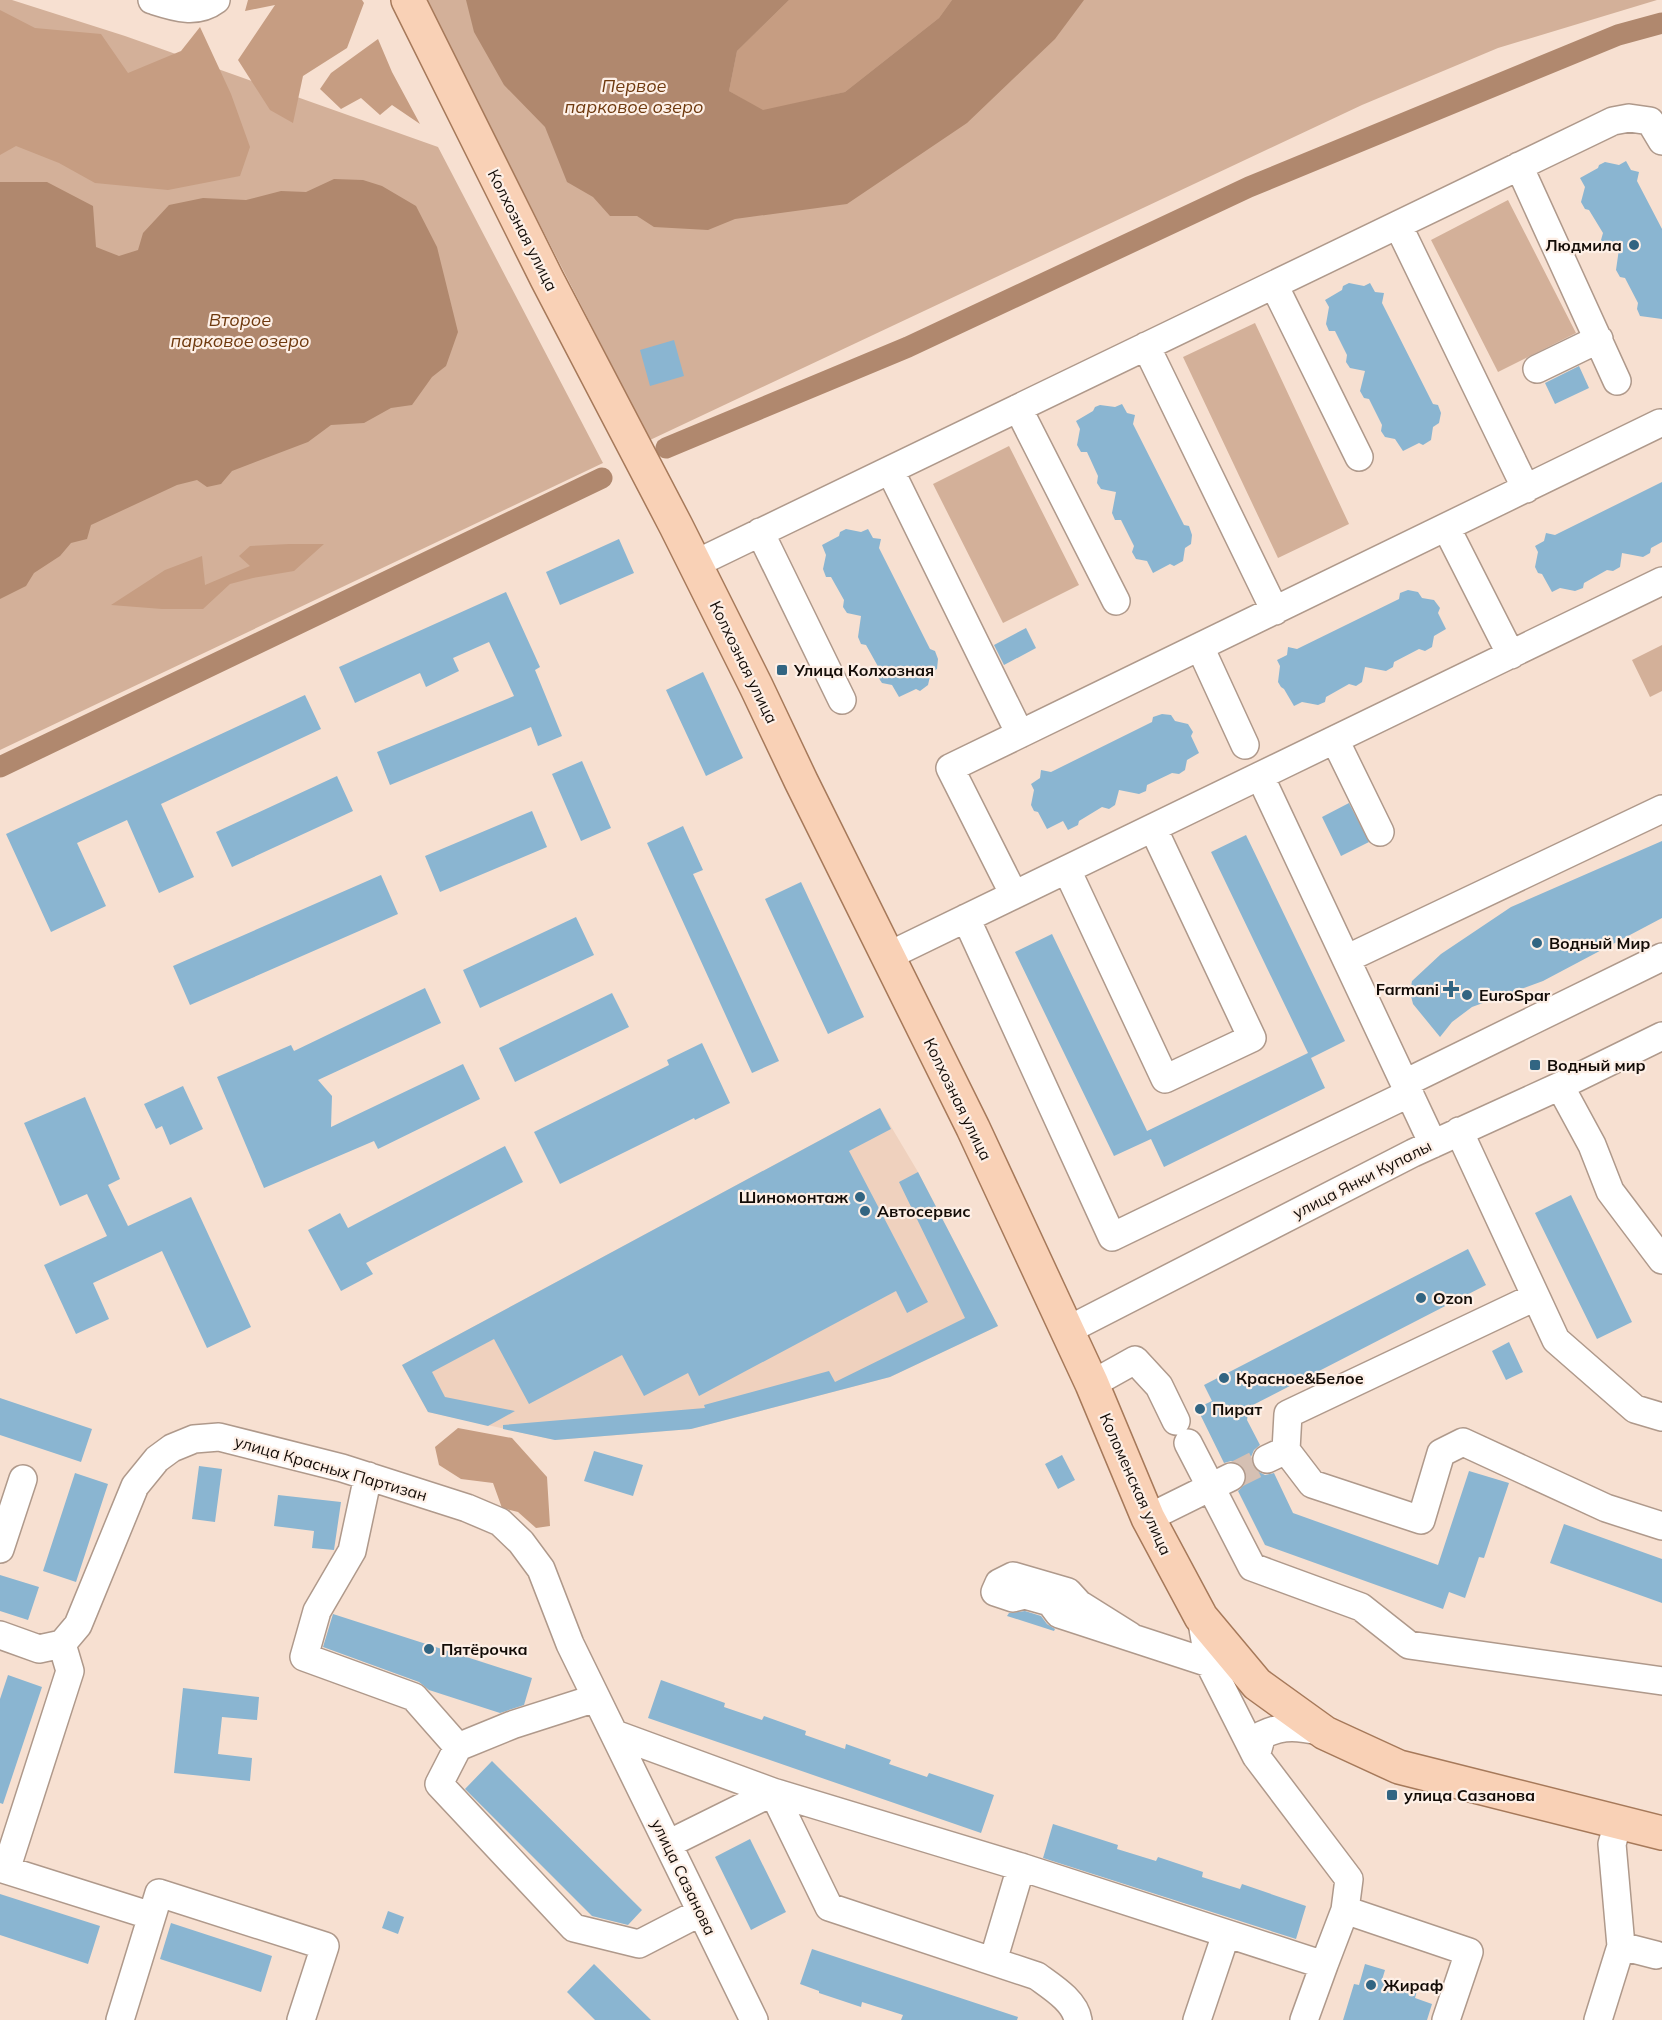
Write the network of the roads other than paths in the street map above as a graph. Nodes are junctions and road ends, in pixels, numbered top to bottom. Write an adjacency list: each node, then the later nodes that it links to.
1 (152, 0): 2 (street)
2 (216, 0)
3 (408, 0): 19 (main road, Колхозная улица)
4 (1662, 141): 5 (street)
5 (1519, 166): 6 (street); 8 (street)
6 (1398, 225): 7 (street); 16 (street)
7 (1274, 285): 9 (street); 14 (street)
8 (1599, 339): 10 (street); 11 (street)
9 (1146, 346): 12 (street); 22 (street)
10 (1537, 369)
11 (1617, 381)
12 (1018, 408): 15 (street); 21 (street)
13 (1660, 423): 16 (street)
14 (1359, 457)
15 (890, 470): 18 (street); 26 (street)
16 (1526, 489): 17 (street)
17 (1446, 527): 22 (street); 24 (street)
18 (760, 532): 19 (street); 25 (street)
19 (695, 564): 36 (main road, Колхозная улица)
20 (1662, 581): 24 (street)
21 (1116, 602)
22 (1275, 611): 23 (street)
23 (1200, 647): 26 (street); 28 (street)
24 (1511, 655): 27 (street)
25 (842, 700)
26 (1020, 734): 34 (street)
27 (1335, 740): 29 (street); 32 (street)
28 (1245, 745)
29 (1260, 776): 31 (street); 38 (street)
30 (1662, 809): 38 (street)
31 (1153, 828): 33 (street); 33 (street)
32 (1380, 832)
33 (1067, 870): 34 (street)
34 (1014, 895): 35 (street)
35 (966, 918): 36 (street); 41 (street)
36 (888, 956): 46 (main road, Колхозная улица)
37 (1662, 957): 41 (street)
38 (1346, 959): 41 (street)
39 (1662, 1036): 40 (street, улица Янки Купалы)
40 (1560, 1086): 42 (street, улица Янки Купалы); 44 (street)
41 (1407, 1088): 43 (street)
42 (1459, 1131): 43 (street, улица Янки Купалы); 45 (street)
43 (1433, 1144): 46 (street, улица Янки Купалы)
44 (1662, 1260)
45 (1535, 1297): 48 (street); 53 (street)
46 (1066, 1331): 47 (main road, Коломенская улица)
47 (1092, 1384): 51 (street); 52 (main road, Коломенская улица)
48 (1662, 1418)
49 (368, 1476): 58 (street, улица Красных Партизан); 61 (street, улица Красных Партизан); 64 (street)
50 (23, 1479): 54 (street)
51 (1221, 1482): 52 (street); 60 (street)
52 (1148, 1518): 55 (main road, Коломенская улица)
53 (1662, 1526)
54 (0, 1549)
55 (1201, 1617): 59 (street); 62 (main road, Коломенская улица)
56 (0, 1635): 58 (street)
57 (1130, 1636): 57 (street); 59 (street)
58 (62, 1644): 71 (street)
59 (1209, 1663): 65 (street)
60 (1662, 1681)
61 (596, 1698): 63 (street, улица Красных Партизан); 64 (street)
62 (1325, 1733): 65 (street); 67 (main road, Коломенская улица)
63 (615, 1734): 66 (street); 69 (street, улица Сазанова)
64 (458, 1747): 73 (street)
65 (1256, 1756): 72 (street)
66 (772, 1792): 69 (street); 70 (street); 78 (street)
67 (1618, 1823): 68 (main road, Коломенская улица); 76 (street)
68 (1662, 1833)
69 (668, 1845): 73 (street, улица Сазанова)
70 (1022, 1867): 75 (street); 78 (street)
71 (3, 1869): 74 (street)
72 (1345, 1910): 79 (street); 86 (street)
73 (701, 1912): 82 (street, улица Сазанова)
74 (152, 1916): 80 (street); 81 (street)
75 (1226, 1934): 79 (street); 84 (street)
76 (1621, 1946): 77 (street); 87 (street)
77 (1656, 1956)
78 (993, 1961): 83 (street)
79 (1324, 1965): 85 (street)
80 (120, 2020)
81 (301, 2020)
82 (754, 2020)
83 (1078, 2020)
84 (1197, 2020)
85 (1304, 2020)
86 (1446, 2020)
87 (1598, 2020)

